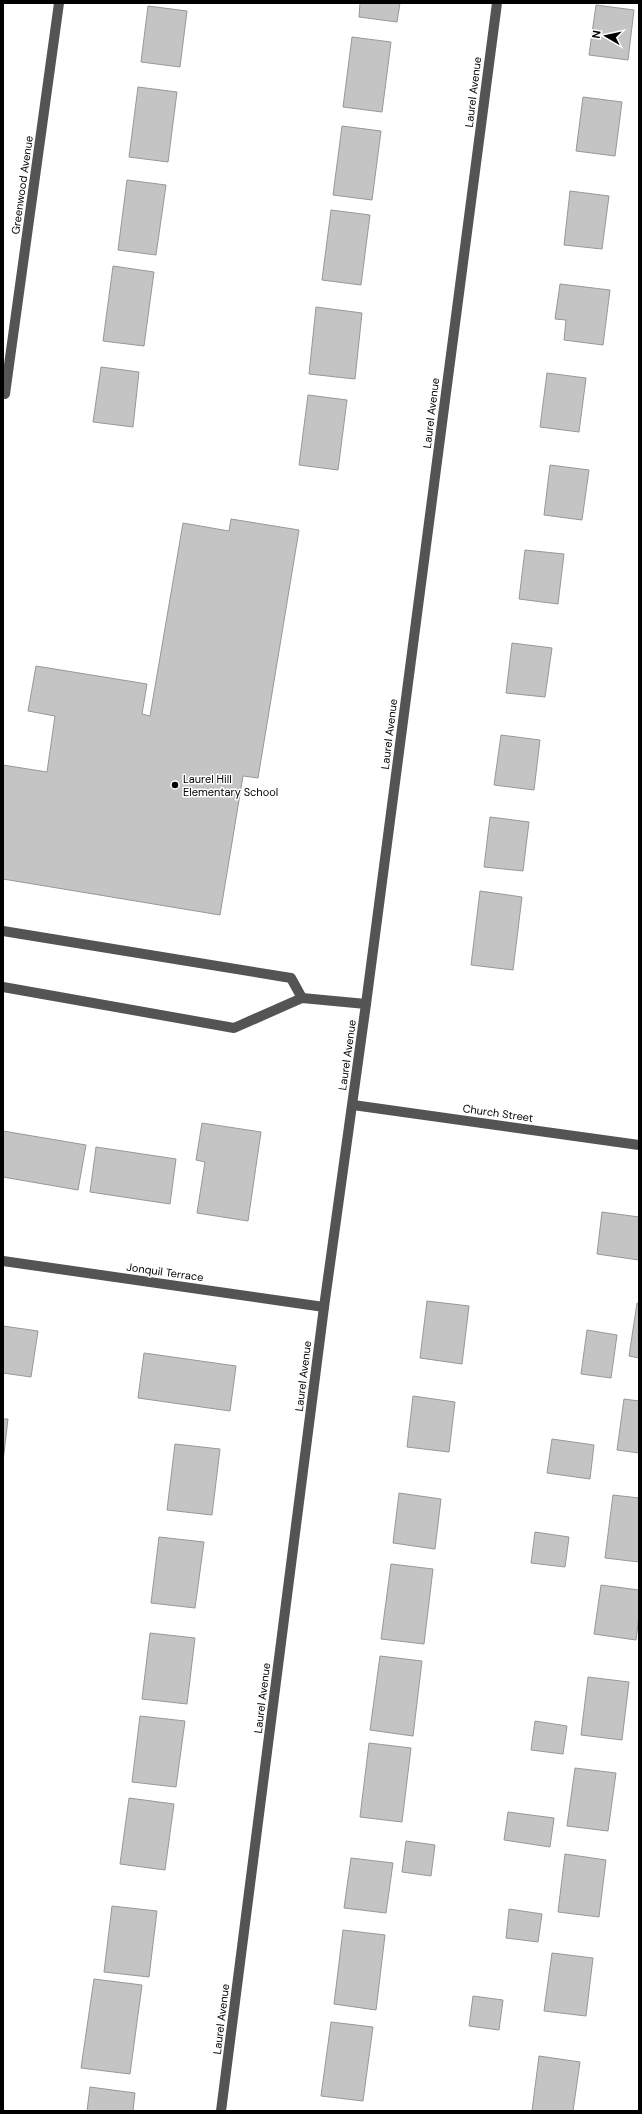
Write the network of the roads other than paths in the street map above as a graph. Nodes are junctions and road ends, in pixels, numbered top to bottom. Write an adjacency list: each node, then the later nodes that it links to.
1 (59, 3): 3 (street, Greenwood Avenue)
2 (497, 3): 7 (street, Laurel Avenue)
3 (4, 393)
4 (3, 931): 6 (street)
5 (3, 987): 6 (street)
6 (302, 998): 7 (street)
7 (366, 1004): 8 (street, Laurel Avenue)
8 (353, 1105): 9 (street, Church Street); 11 (street, Laurel Avenue)
9 (639, 1145)
10 (3, 1261): 11 (street, Jonquil Terrace)
11 (324, 1307): 12 (street, Laurel Avenue)
12 (221, 2111)

